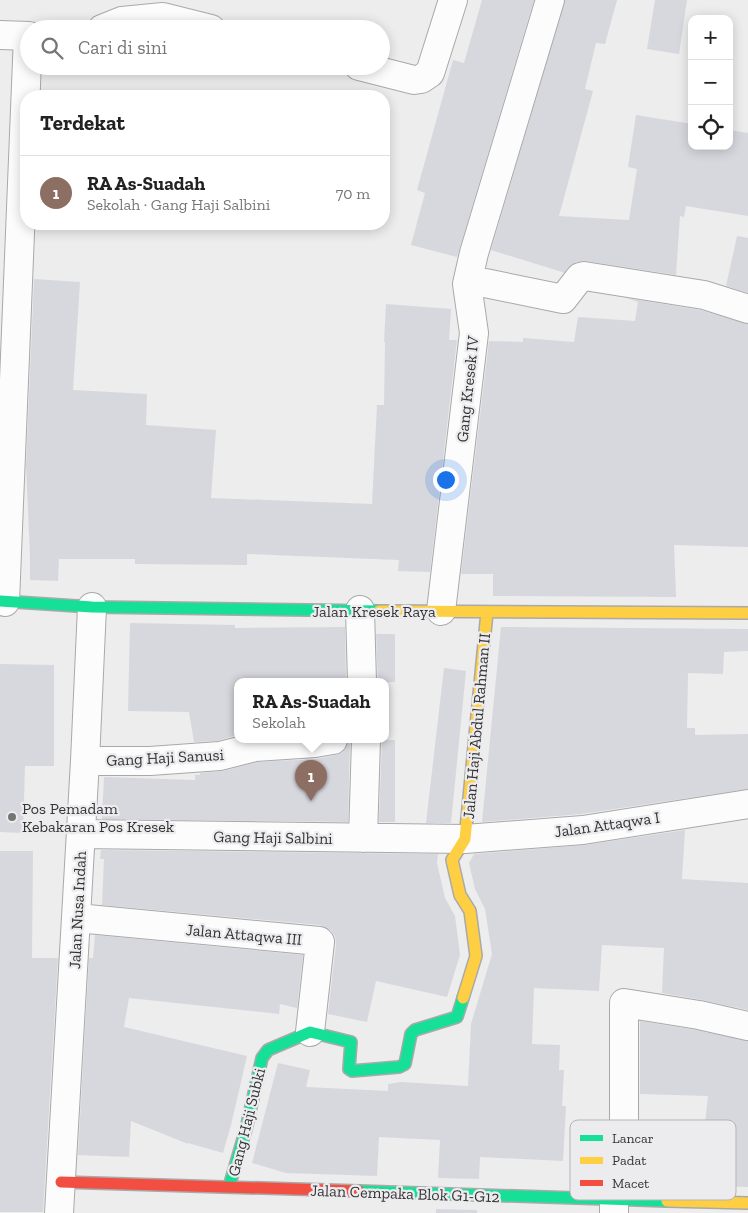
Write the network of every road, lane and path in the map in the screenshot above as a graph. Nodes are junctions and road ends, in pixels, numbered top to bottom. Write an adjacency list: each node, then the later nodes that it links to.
1 (453, 0): 7 (street)
2 (550, 0): 11 (street)
3 (130, 20): 4 (street)
4 (178, 20)
5 (0, 35): 6 (street)
6 (20, 36)
7 (390, 74)
8 (26, 75): 9 (street)
9 (26, 90)
10 (20, 210): 13 (street)
11 (467, 284): 12 (street); 16 (street, Gang Kresek IV)
12 (748, 309)
13 (2, 602): 14 (street, Jalan Kresek Raya)
14 (92, 607): 15 (street, Jalan Kresek Raya); 22 (street, Jalan Nusa Indah)
15 (360, 610): 16 (street, Jalan Kresek Raya); 19 (street)
16 (440, 611): 17 (street, Jalan Kresek Raya)
17 (487, 612): 18 (street, Jalan Kresek Raya); 26 (street, Jalan Haji Abdul Rahman II)
18 (748, 613)
19 (362, 678)
20 (315, 743): 22 (street, Gang Haji Sanusi)
21 (366, 743): 25 (street)
22 (85, 761): 24 (street, Jalan Nusa Indah)
23 (748, 804): 26 (street, Jalan Attaqwa I)
24 (81, 834): 25 (street, Gang Haji Salbini); 27 (street, Jalan Nusa Indah)
25 (363, 838): 26 (street, Gang Haji Salbini)
26 (465, 839): 29 (street)
27 (77, 918): 29 (street, Jalan Attaqwa III); 31 (street, Jalan Nusa Indah)
28 (748, 1026): 30 (street)
29 (310, 1032): 32 (street, Gang Haji Subki)
30 (624, 1120)
31 (61, 1182): 32 (street, Jalan Cempaka Blok G1-G12); 35 (street, Jalan Nusa Indah)
32 (229, 1188): 34 (street, Jalan Cempaka Blok G1-G12)
33 (748, 1203): 34 (street, Jalan Cempaka Blok G1-G12)
34 (614, 1207)
35 (59, 1213)

